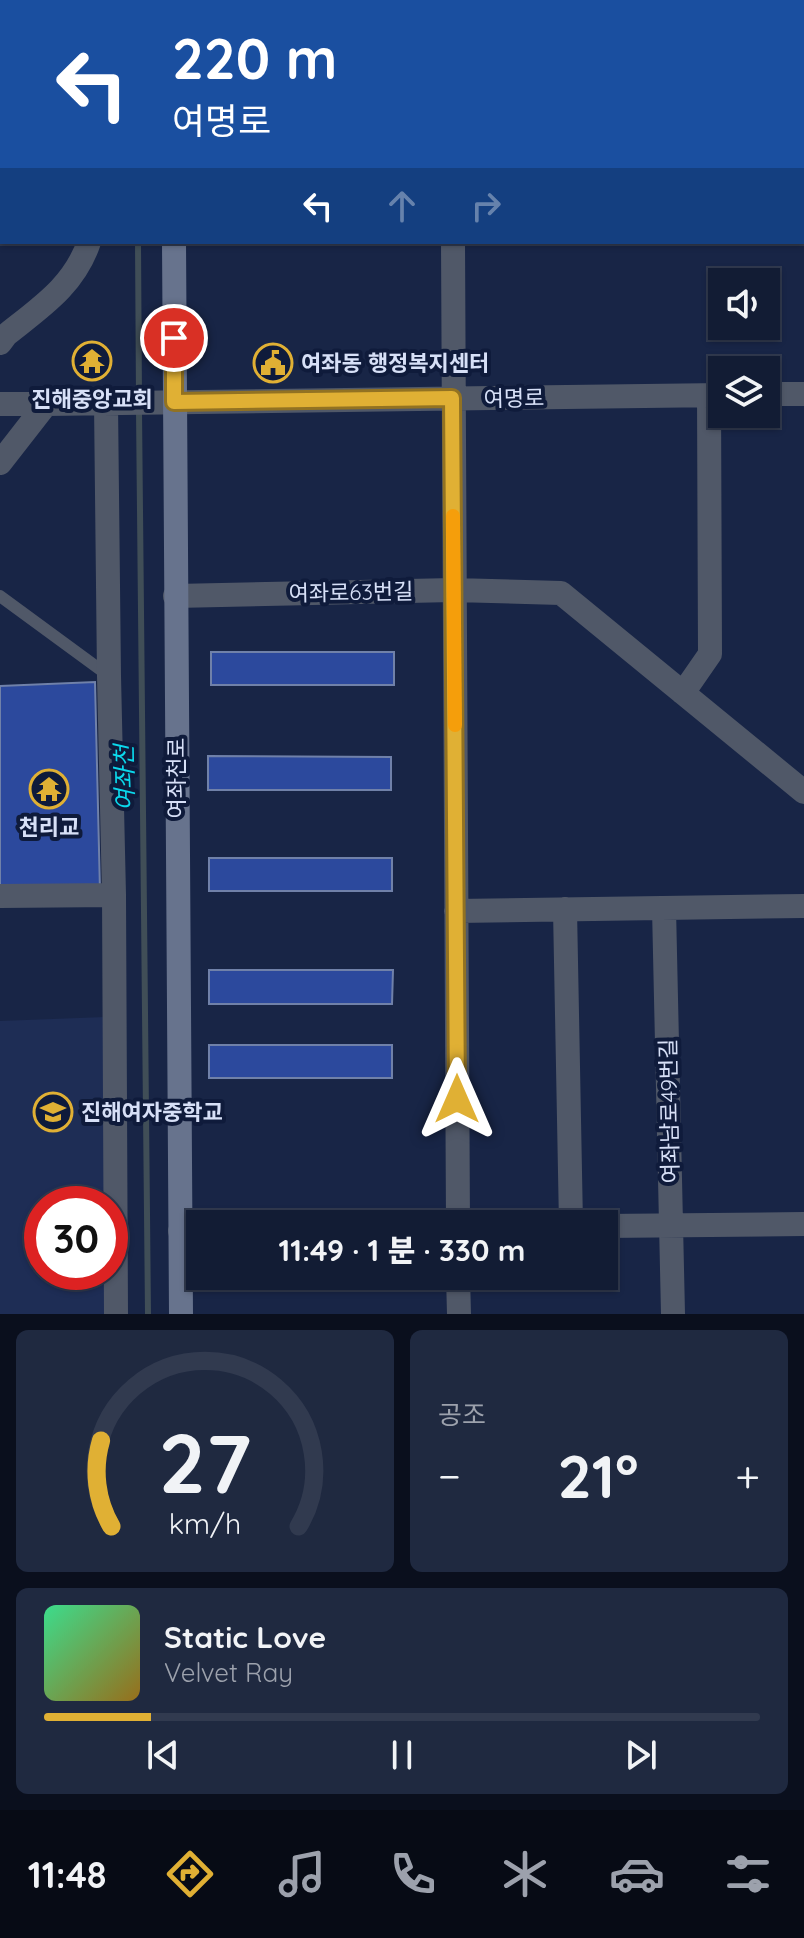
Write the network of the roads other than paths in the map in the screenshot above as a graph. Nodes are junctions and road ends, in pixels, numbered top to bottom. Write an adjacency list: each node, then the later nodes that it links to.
1 (88, 244): 4 (street)
2 (174, 244): 9 (street, 여좌천로)
3 (453, 244): 8 (street)
4 (0, 343)
5 (780, 394): 6 (street)
6 (804, 394)
7 (708, 395): 8 (street, 여명로)
8 (452, 398): 9 (street, 여명로); 15 (street)
9 (174, 402): 10 (street, 여명로); 17 (street, 여좌천로)
10 (106, 403): 12 (street, 여명로); 18 (street)
11 (0, 404): 12 (street, 여명로)
12 (46, 404): 14 (street)
13 (714, 428): 19 (street)
14 (0, 463)
15 (454, 590): 17 (street, 여좌로63번길); 19 (street, 여좌로63번길); 26 (street)
16 (0, 596): 18 (lane)
17 (175, 596): 27 (street, 여좌천로)
18 (109, 676): 21 (street)
19 (683, 693): 20 (street, 여좌로63번길)
20 (804, 792)
21 (114, 895): 22 (street); 35 (street)
22 (0, 896)
23 (804, 906): 24 (street)
24 (664, 908): 25 (street); 31 (street, 여좌남로49번길)
25 (565, 909): 26 (street); 29 (street)
26 (456, 911): 28 (street)
27 (190, 1210)
28 (458, 1210)
29 (571, 1210)
30 (804, 1224): 31 (street)
31 (671, 1225): 32 (street); 38 (street, 여좌남로49번길)
32 (618, 1226)
33 (186, 1268): 36 (street, 여좌천로)
34 (458, 1290): 37 (street)
35 (116, 1314)
36 (181, 1314)
37 (459, 1314)
38 (673, 1314)

